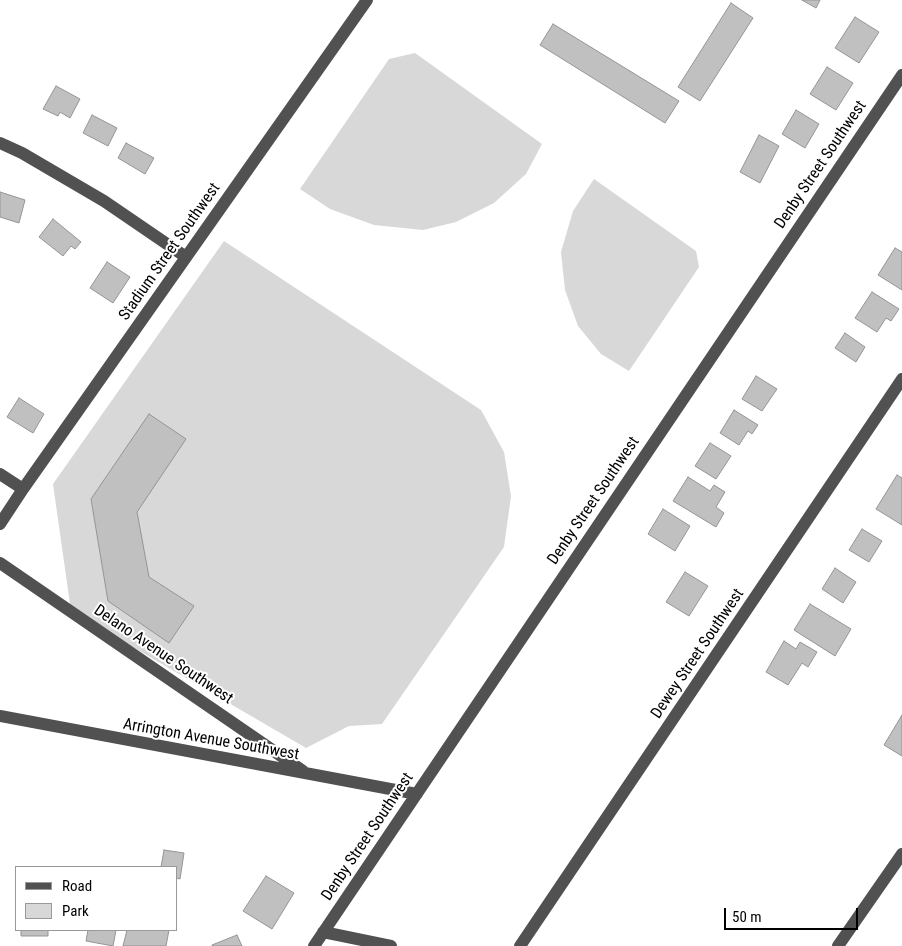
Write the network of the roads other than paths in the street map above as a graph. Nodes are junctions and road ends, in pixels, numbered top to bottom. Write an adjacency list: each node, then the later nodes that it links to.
1 (367, 0): 4 (street, Stadium Street Southwest)
2 (902, 75): 12 (street, Denby Street Southwest)
3 (0, 143): 4 (street)
4 (186, 257): 7 (street, Stadium Street Southwest)
5 (902, 379): 17 (street, Dewey Street Southwest)
6 (0, 474): 7 (street)
7 (23, 489): 8 (street, Stadium Street Southwest)
8 (0, 524)
9 (0, 563): 11 (street, Delano Avenue Southwest)
10 (0, 716): 11 (street, Arrington Avenue Southwest)
11 (308, 774): 12 (street, Arrington Avenue Southwest)
12 (417, 794): 14 (street, Denby Street Southwest)
13 (902, 854): 18 (street)
14 (323, 932): 15 (street, Denby Street Southwest); 16 (street)
15 (314, 946)
16 (391, 946)
17 (520, 946)
18 (838, 946)

